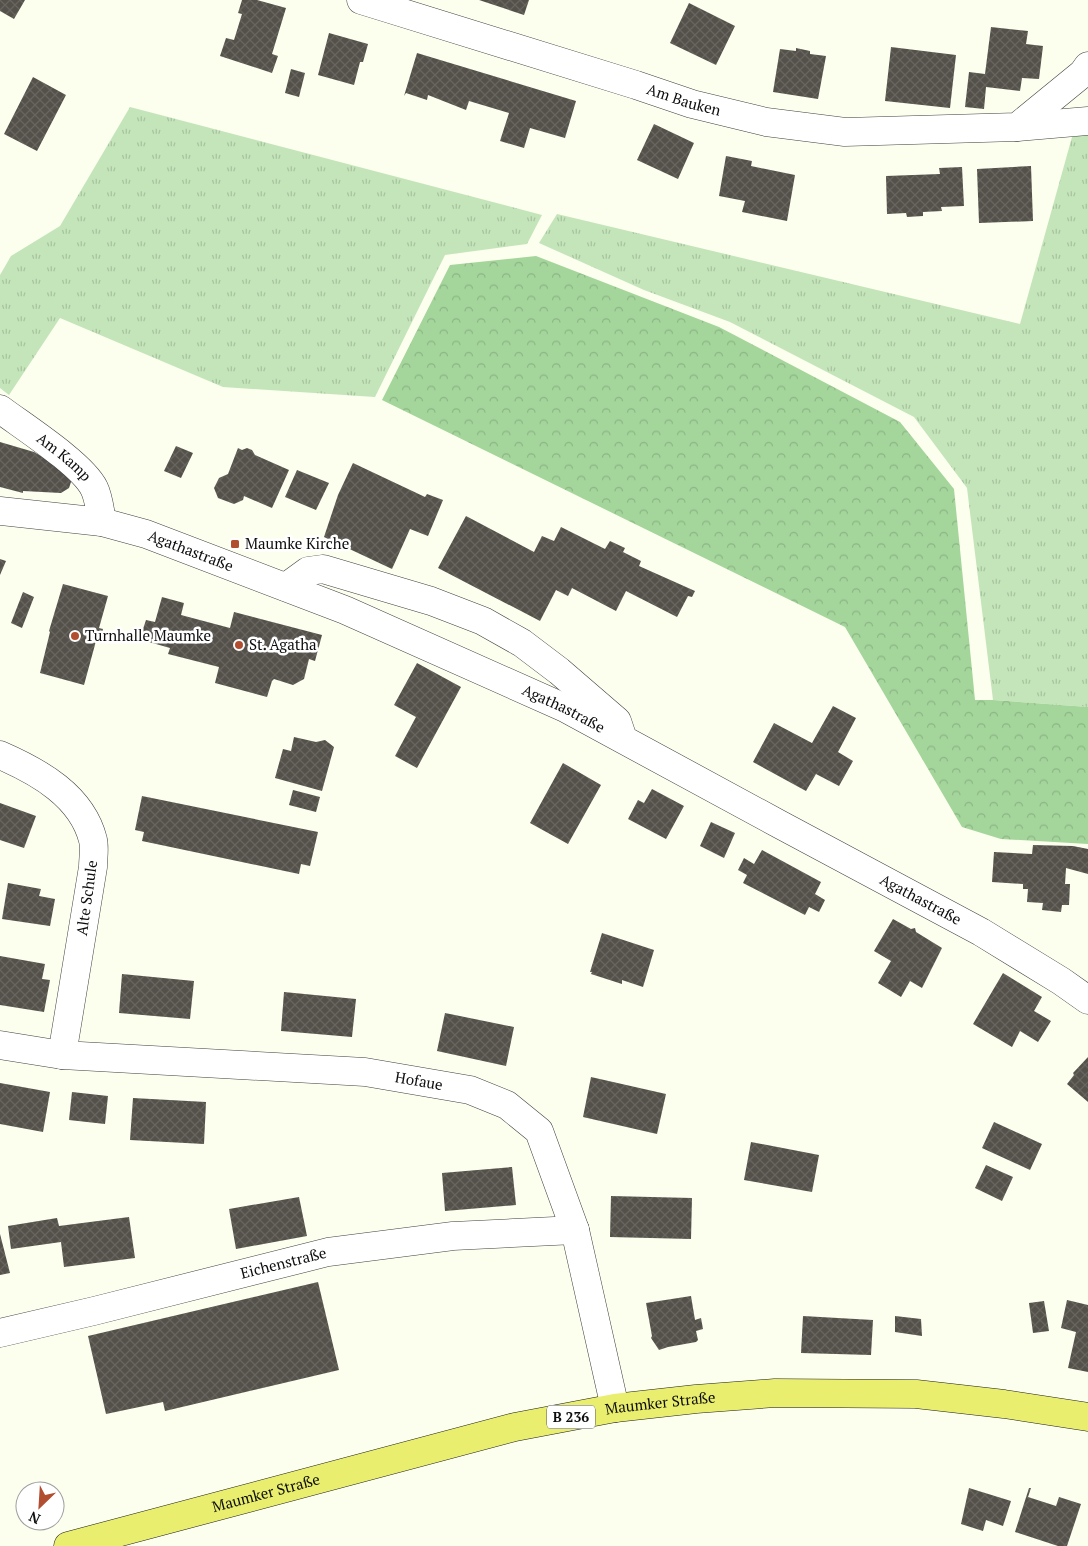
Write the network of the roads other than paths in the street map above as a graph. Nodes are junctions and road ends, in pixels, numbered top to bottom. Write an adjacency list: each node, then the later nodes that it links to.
1 (361, 0): 4 (street, Am Bauken)
2 (1088, 66): 4 (street)
3 (1088, 122): 4 (street, Am Bauken)
4 (1017, 127)
5 (0, 410): 7 (street, Am Kamp)
6 (0, 511): 7 (street, Agathastraße)
7 (102, 522): 8 (street, Agathastraße)
8 (286, 587): 9 (street, Agathastraße); 9 (street)
9 (623, 739): 11 (street, Agathastraße)
10 (0, 755): 13 (street, Alte Schule)
11 (1088, 1000)
12 (0, 1044): 13 (street, Hofaue)
13 (62, 1055): 14 (street, Hofaue)
14 (575, 1230): 15 (street, Eichenstraße); 16 (street, Hofaue)
15 (0, 1333)
16 (615, 1408): 17 (main road, Maumker Straße / B 236); 18 (main road, Maumker Straße / B 236)
17 (1088, 1417)
18 (68, 1546)

